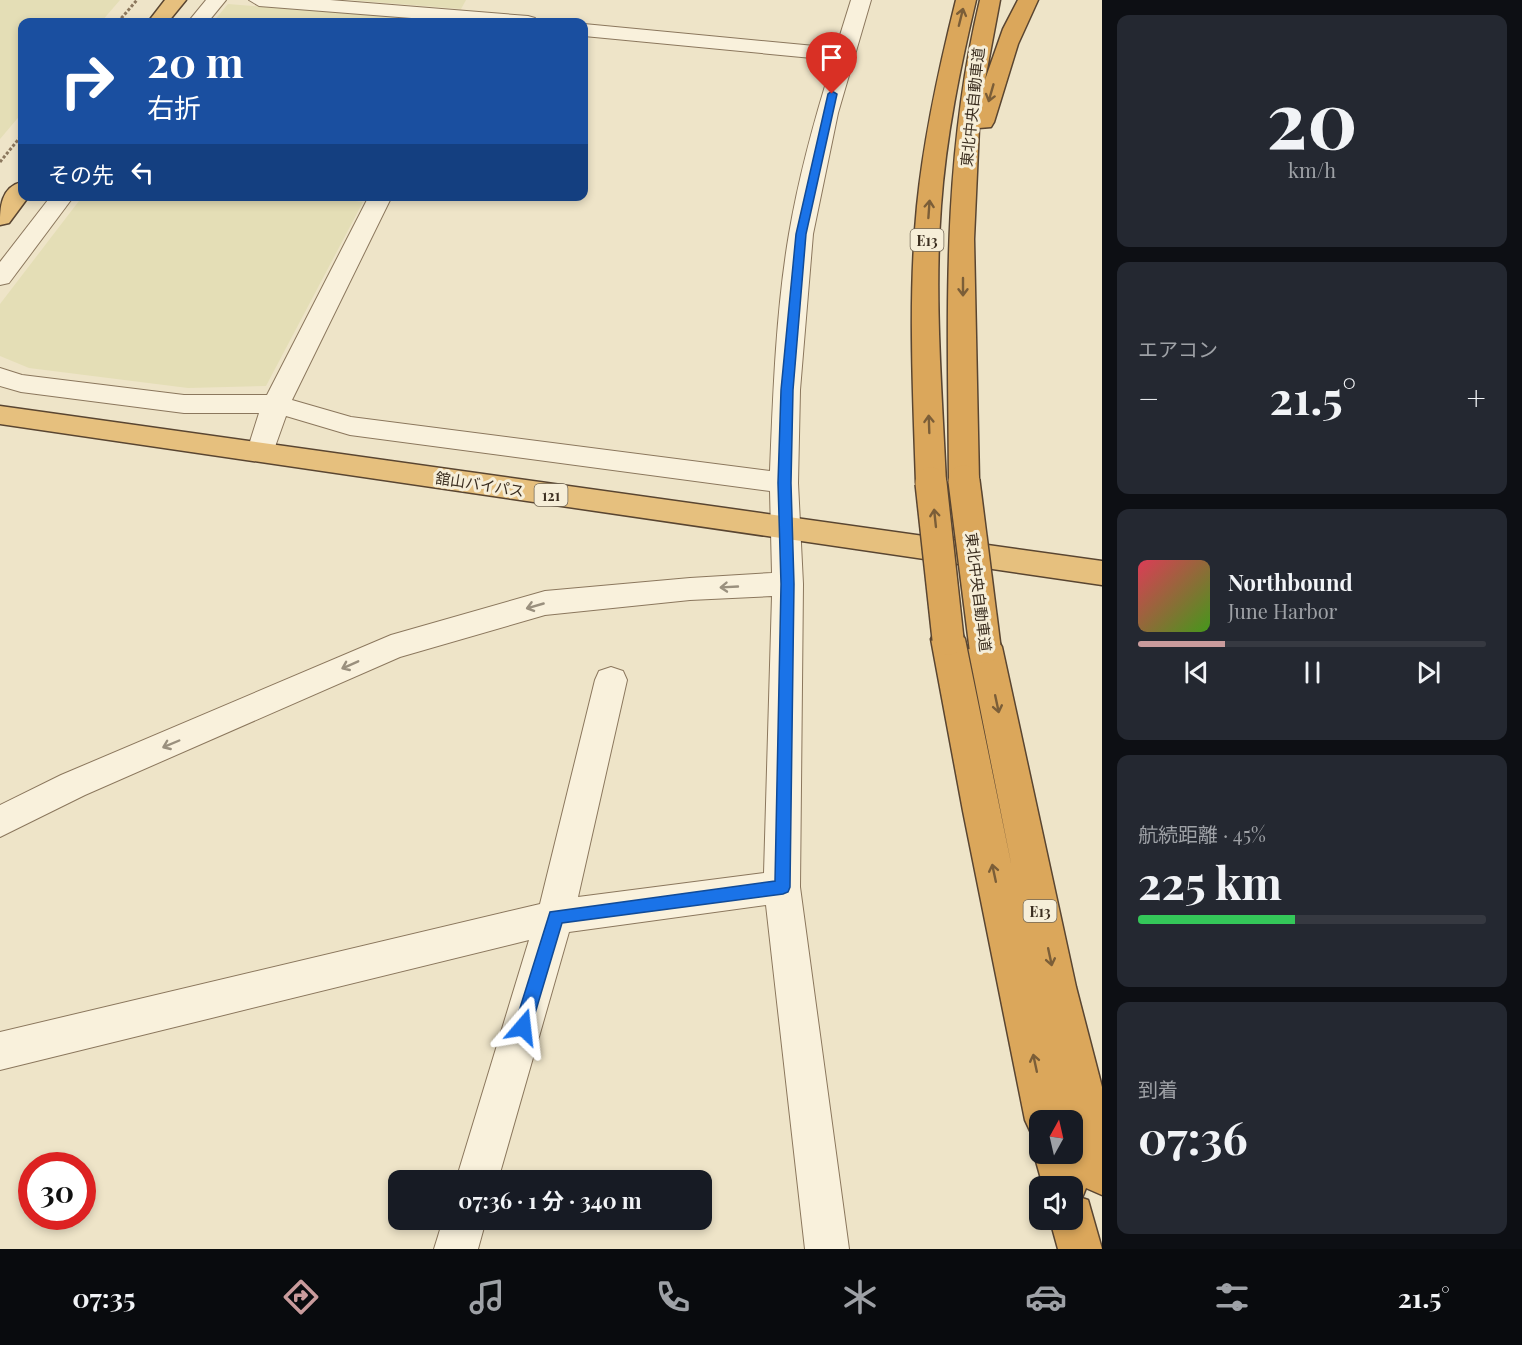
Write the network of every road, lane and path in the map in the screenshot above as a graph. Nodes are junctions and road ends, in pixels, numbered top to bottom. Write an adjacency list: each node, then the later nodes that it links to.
1 (137, 0): 10 (path)
2 (176, 0): 11 (highway)
3 (216, 0): 12 (street)
4 (259, 0): 9 (street)
5 (861, 0): 15 (street)
6 (966, 0): 37 (highway, 東北中央自動車道 / E13, one-way to 6, bridge)
7 (990, 0): 18 (highway, 東北中央自動車道 / E13)
8 (1028, 0): 18 (highway, one-way to 18)
9 (474, 13): 13 (street)
10 (121, 18)
11 (161, 18)
12 (201, 18)
13 (504, 18)
14 (588, 30): 15 (street)
15 (843, 55): 28 (street)
16 (18, 140): 17 (path)
17 (0, 162)
18 (964, 188): 39 (highway, 東北中央自動車道 / E13, one-way to 39, bridge)
19 (18, 194): 22 (highway)
20 (59, 201): 23 (street)
21 (378, 201): 25 (street)
22 (0, 218)
23 (0, 278)
24 (0, 377): 25 (street)
25 (276, 404): 27 (street); 28 (street)
26 (3, 415): 27 (highway, 舘山バイパス / 121)
27 (261, 451): 29 (highway, 舘山バイパス / 121)
28 (784, 483): 29 (street)
29 (787, 530): 30 (highway, 舘山バイパス / 121); 31 (street)
30 (1102, 573)
31 (788, 584): 33 (street, one-way to 33); 34 (street)
32 (611, 680): 35 (street)
33 (0, 822)
34 (783, 887): 35 (street); 43 (street)
35 (555, 917): 36 (street); 38 (street)
36 (0, 1051)
37 (1045, 1110)
38 (480, 1170)
39 (1102, 1173)
40 (462, 1230): 42 (street)
41 (1076, 1230): 44 (highway)
42 (456, 1249)
43 (827, 1249)
44 (1081, 1249)

